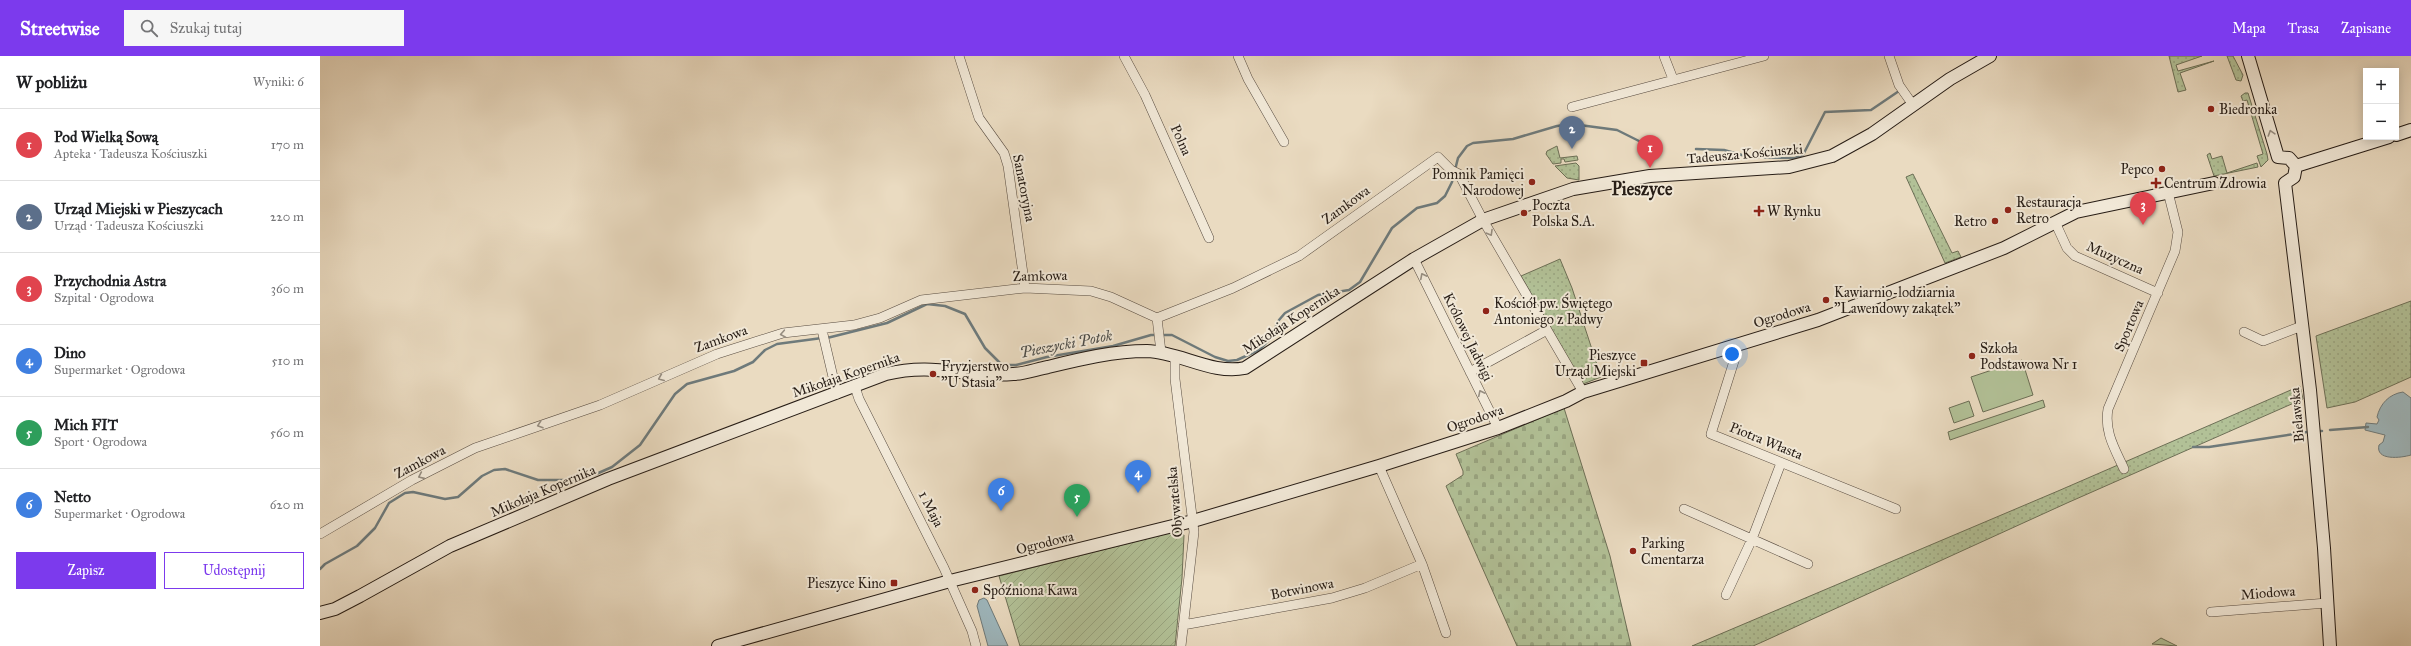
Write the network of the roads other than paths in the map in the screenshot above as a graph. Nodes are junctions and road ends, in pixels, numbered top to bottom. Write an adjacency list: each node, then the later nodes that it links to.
1 (959, 56): 24 (street, Sanatoryjna)
2 (1124, 56): 22 (street, Polna)
3 (1238, 56): 15 (street)
4 (1664, 56): 9 (street)
5 (1764, 56): 9 (street)
6 (1889, 56): 10 (street)
7 (1990, 56): 10 (street, Tadeusza Kościuszki)
8 (2248, 56): 16 (street, one-way to 8)
9 (1674, 79): 11 (street)
10 (1910, 100): 18 (street, Tadeusza Kościuszki)
11 (1572, 107)
12 (2411, 130): 13 (street)
13 (2399, 134)
14 (2379, 140): 16 (street)
15 (1284, 142)
16 (2296, 166): 27 (street, Bielawska)
17 (2214, 183): 19 (street, Ogrodowa)
18 (1564, 191): 20 (street, Mikołaja Kopernika)
19 (2168, 192): 21 (street, Ogrodowa); 25 (street, Sportowa)
20 (1483, 220): 23 (street, Mikołaja Kopernika); 26 (street, Zamkowa); 28 (street, one-way to 28)
21 (2056, 222): 25 (street, Muzyczna); 31 (street, Ogrodowa)
22 (1209, 238)
23 (1414, 259): 33 (street, Mikołaja Kopernika); 34 (street, Królowej Jadwigi, one-way to 23)
24 (1026, 288): 26 (street, Zamkowa); 30 (street, Zamkowa)
25 (2158, 293): 41 (street, Sportowa)
26 (1157, 318): 32 (street)
27 (2302, 326): 29 (street); 51 (street, Bielawska)
28 (1547, 330): 34 (street); 36 (street)
29 (2244, 332)
30 (823, 335): 37 (street); 45 (street, Zamkowa, one-way to 45)
31 (1730, 347): 36 (street, Ogrodowa); 39 (street, Piotra Własta)
32 (1161, 352): 33 (street, Mikołaja Kopernika); 35 (street, Mikołaja Kopernika)
33 (1175, 356): 44 (street, Obywatelska)
34 (1470, 372): 38 (street, Królowej Jadwigi, one-way to 34)
35 (855, 387): 37 (street, Mikołaja Kopernika); 49 (street, 1 Maja)
36 (1584, 392): 38 (street, Ogrodowa)
37 (837, 394): 52 (street, Mikołaja Kopernika)
38 (1498, 428): 40 (street, Ogrodowa)
39 (1781, 463): 43 (street, Piotra Własta); 46 (street)
40 (1379, 466): 44 (street, Ogrodowa); 47 (street)
41 (2124, 469)
42 (1684, 509): 46 (street)
43 (1896, 509)
44 (1193, 521): 49 (street, Ogrodowa); 54 (street, Obywatelska)
45 (320, 534)
46 (1752, 539): 48 (street); 50 (street)
47 (1422, 564): 54 (street, Botwinowa); 55 (street)
48 (1808, 564)
49 (950, 581): 56 (street, Ogrodowa); 57 (street, 1 Maja)
50 (1726, 595)
51 (2327, 603): 53 (street, Miodowa); 59 (street, Bielawska)
52 (320, 612)
53 (2211, 612)
54 (1183, 625): 58 (street, Obywatelska)
55 (1446, 633)
56 (718, 646)
57 (976, 646)
58 (1181, 646)
59 (2330, 646)

